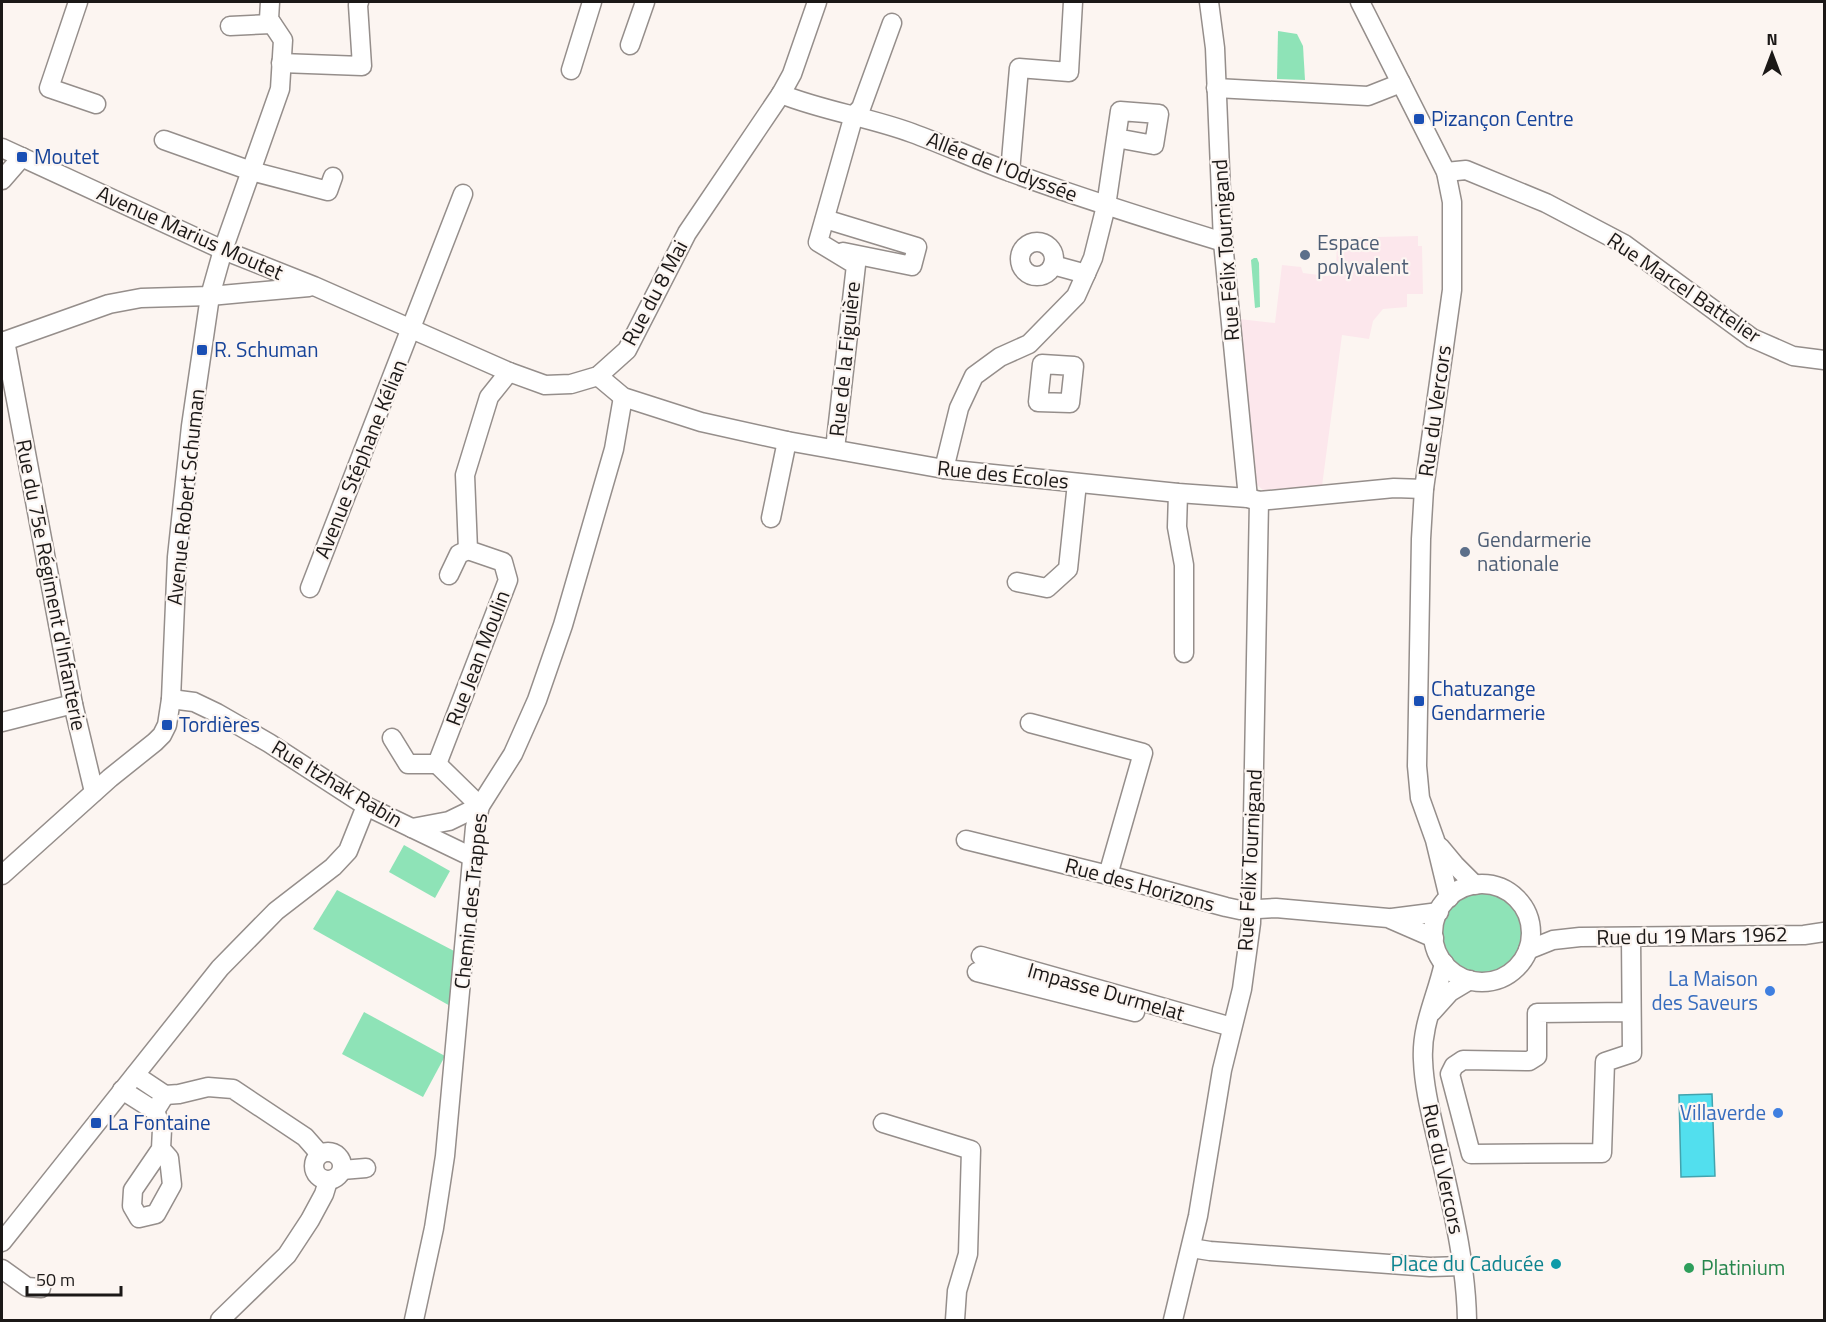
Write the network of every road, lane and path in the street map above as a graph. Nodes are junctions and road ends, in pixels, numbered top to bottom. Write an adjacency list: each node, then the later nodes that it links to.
1 (78, 2): 19 (street)
2 (270, 2): 11 (street, Avenue Robert Schuman)
3 (592, 2): 15 (street)
4 (645, 2): 13 (street)
5 (817, 2): 18 (street, Rue du 8 Mai)
6 (1073, 2): 26 (street)
7 (1209, 2): 17 (street, Rue Félix Tournigand)
8 (1360, 2): 16 (street, Rue du Vercors)
9 (359, 8): 14 (street)
10 (892, 23): 20 (street)
11 (272, 24): 12 (street); 14 (street, Avenue Robert Schuman)
12 (230, 26)
13 (630, 45)
14 (282, 63): 25 (street, Avenue Robert Schuman)
15 (571, 70)
16 (1401, 83): 17 (street); 27 (street, Rue du Vercors)
17 (1216, 88): 33 (street, Rue Félix Tournigand)
18 (781, 94): 20 (street, Allée de l'Odyssée); 46 (street, Rue du 8 Mai)
19 (96, 104)
20 (854, 115): 26 (street, Allée de l'Odyssée); 32 (street)
21 (1116, 138): 31 (street)
22 (164, 140): 25 (street)
23 (2, 148): 24 (street, Avenue Marius Moutet)
24 (22, 157): 29 (street); 34 (street, Avenue Marius Moutet)
25 (251, 171): 28 (street); 34 (street, Avenue Robert Schuman)
26 (1010, 172): 31 (street, Allée de l'Odyssée)
27 (1446, 172): 43 (street, Rue Marcel Battelier); 52 (street, Rue du Vercors)
28 (333, 177)
29 (2, 180)
30 (463, 194): 40 (street, Avenue Stéphane Kélian)
31 (1106, 206): 33 (street, Allée de l'Odyssée); 37 (street)
32 (825, 219): 35 (street); 35 (street)
33 (1223, 242): 54 (street, Rue Félix Tournigand)
34 (223, 250): 38 (street, Avenue Marius Moutet); 39 (street, Avenue Robert Schuman)
35 (831, 250): 49 (street, Rue de la Figuière)
36 (1053, 265): 37 (street)
37 (1086, 274): 42 (street)
38 (314, 286): 39 (street); 40 (street, Rue du 8 Mai)
39 (210, 297): 41 (street); 61 (street, Avenue Robert Schuman)
40 (412, 330): 45 (street, Rue du 8 Mai); 59 (street, Avenue Stéphane Kélian)
41 (3, 342): 62 (street, Rue du 75e Régiment d'Infanterie)
42 (1029, 344): 44 (street); 50 (street)
43 (1824, 360)
44 (1042, 364)
45 (509, 372): 46 (street, Rue du 8 Mai); 56 (street)
46 (598, 376): 47 (street, Rue des Écoles)
47 (624, 397): 48 (street, Rue des Écoles); 69 (street, Chemin des Trappes)
48 (787, 441): 49 (street, Rue des Écoles); 55 (street)
49 (835, 449): 50 (street, Rue des Écoles)
50 (944, 469): 51 (street, Rue des Écoles)
51 (1077, 483): 53 (street, Rue des Écoles); 58 (street)
52 (1424, 489): 54 (street, Rue des Écoles); 72 (street, Rue du Vercors)
53 (1178, 493): 54 (street, Rue des Écoles); 60 (street)
54 (1254, 499): 78 (street, Rue Félix Tournigand)
55 (771, 518)
56 (468, 550): 57 (street); 66 (street, Rue Jean Moulin)
57 (449, 575)
58 (1017, 582)
59 (310, 588)
60 (1184, 653)
61 (171, 699): 67 (street, Avenue Robert Schuman); 68 (street, Rue Itzhak Rabin)
62 (73, 704): 63 (street); 67 (street, Rue du 75e Régiment d'Infanterie)
63 (2, 722)
64 (1030, 723): 75 (street)
65 (392, 738): 66 (street)
66 (437, 764): 69 (street)
67 (94, 792): 74 (street)
68 (366, 806): 70 (street, Rue Itzhak Rabin); 94 (street)
69 (480, 806): 70 (street); 73 (street, Chemin des Trappes)
70 (412, 828): 73 (street, Rue Itzhak Rabin)
71 (966, 840): 75 (street, Rue des Horizons)
72 (1435, 840): 76 (street, Rue du Vercors); 77 (street, Rue du Vercors)
73 (471, 857): 110 (street, Chemin des Trappes)
74 (2, 875)
75 (1108, 875): 78 (street, Rue des Horizons)
76 (1475, 885): 77 (street); 80 (street)
77 (1444, 905): 79 (street, Rue des Horizons); 84 (street)
78 (1252, 909): 79 (street, Rue des Horizons); 93 (street, Rue Félix Tournigand)
79 (1388, 918): 84 (street, Rue des Horizons)
80 (1529, 918): 83 (street, Rue du 19 Mars 1962); 87 (street)
81 (1824, 932): 82 (street, Rue du 19 Mars 1962)
82 (1804, 935): 85 (street, Rue du 19 Mars 1962); 86 (street, Rue du 19 Mars 1962)
83 (1580, 937): 85 (street, Rue du 19 Mars 1962); 87 (street, Rue du 19 Mars 1962)
84 (1434, 938): 88 (street)
85 (1632, 938): 91 (street)
86 (1824, 939)
87 (1528, 950): 90 (street)
88 (1444, 963): 90 (street); 92 (street, Rue du Vercors)
89 (979, 964): 93 (street, Impasse Durmelat)
90 (1470, 980): 92 (street)
91 (1631, 1012): 98 (street); 98 (street)
92 (1428, 1018): 99 (street, Rue du Vercors)
93 (1231, 1032): 105 (street, Rue Félix Tournigand)
94 (135, 1075): 95 (street); 96 (street)
95 (123, 1090): 97 (street); 104 (street)
96 (165, 1095): 97 (street); 103 (street)
97 (154, 1111): 101 (street)
98 (1459, 1113): 99 (street)
99 (1432, 1120): 106 (street, Rue du Vercors)
100 (883, 1123): 111 (street)
101 (161, 1149)
102 (366, 1168): 103 (street)
103 (335, 1175): 109 (street)
104 (2, 1242)
105 (1191, 1248): 106 (street); 112 (street, Rue Félix Tournigand)
106 (1463, 1266): 113 (street, Rue du Vercors)
107 (2, 1269): 108 (street)
108 (41, 1288)
109 (220, 1320)
110 (414, 1320)
111 (955, 1320)
112 (1173, 1320)
113 (1467, 1320)

